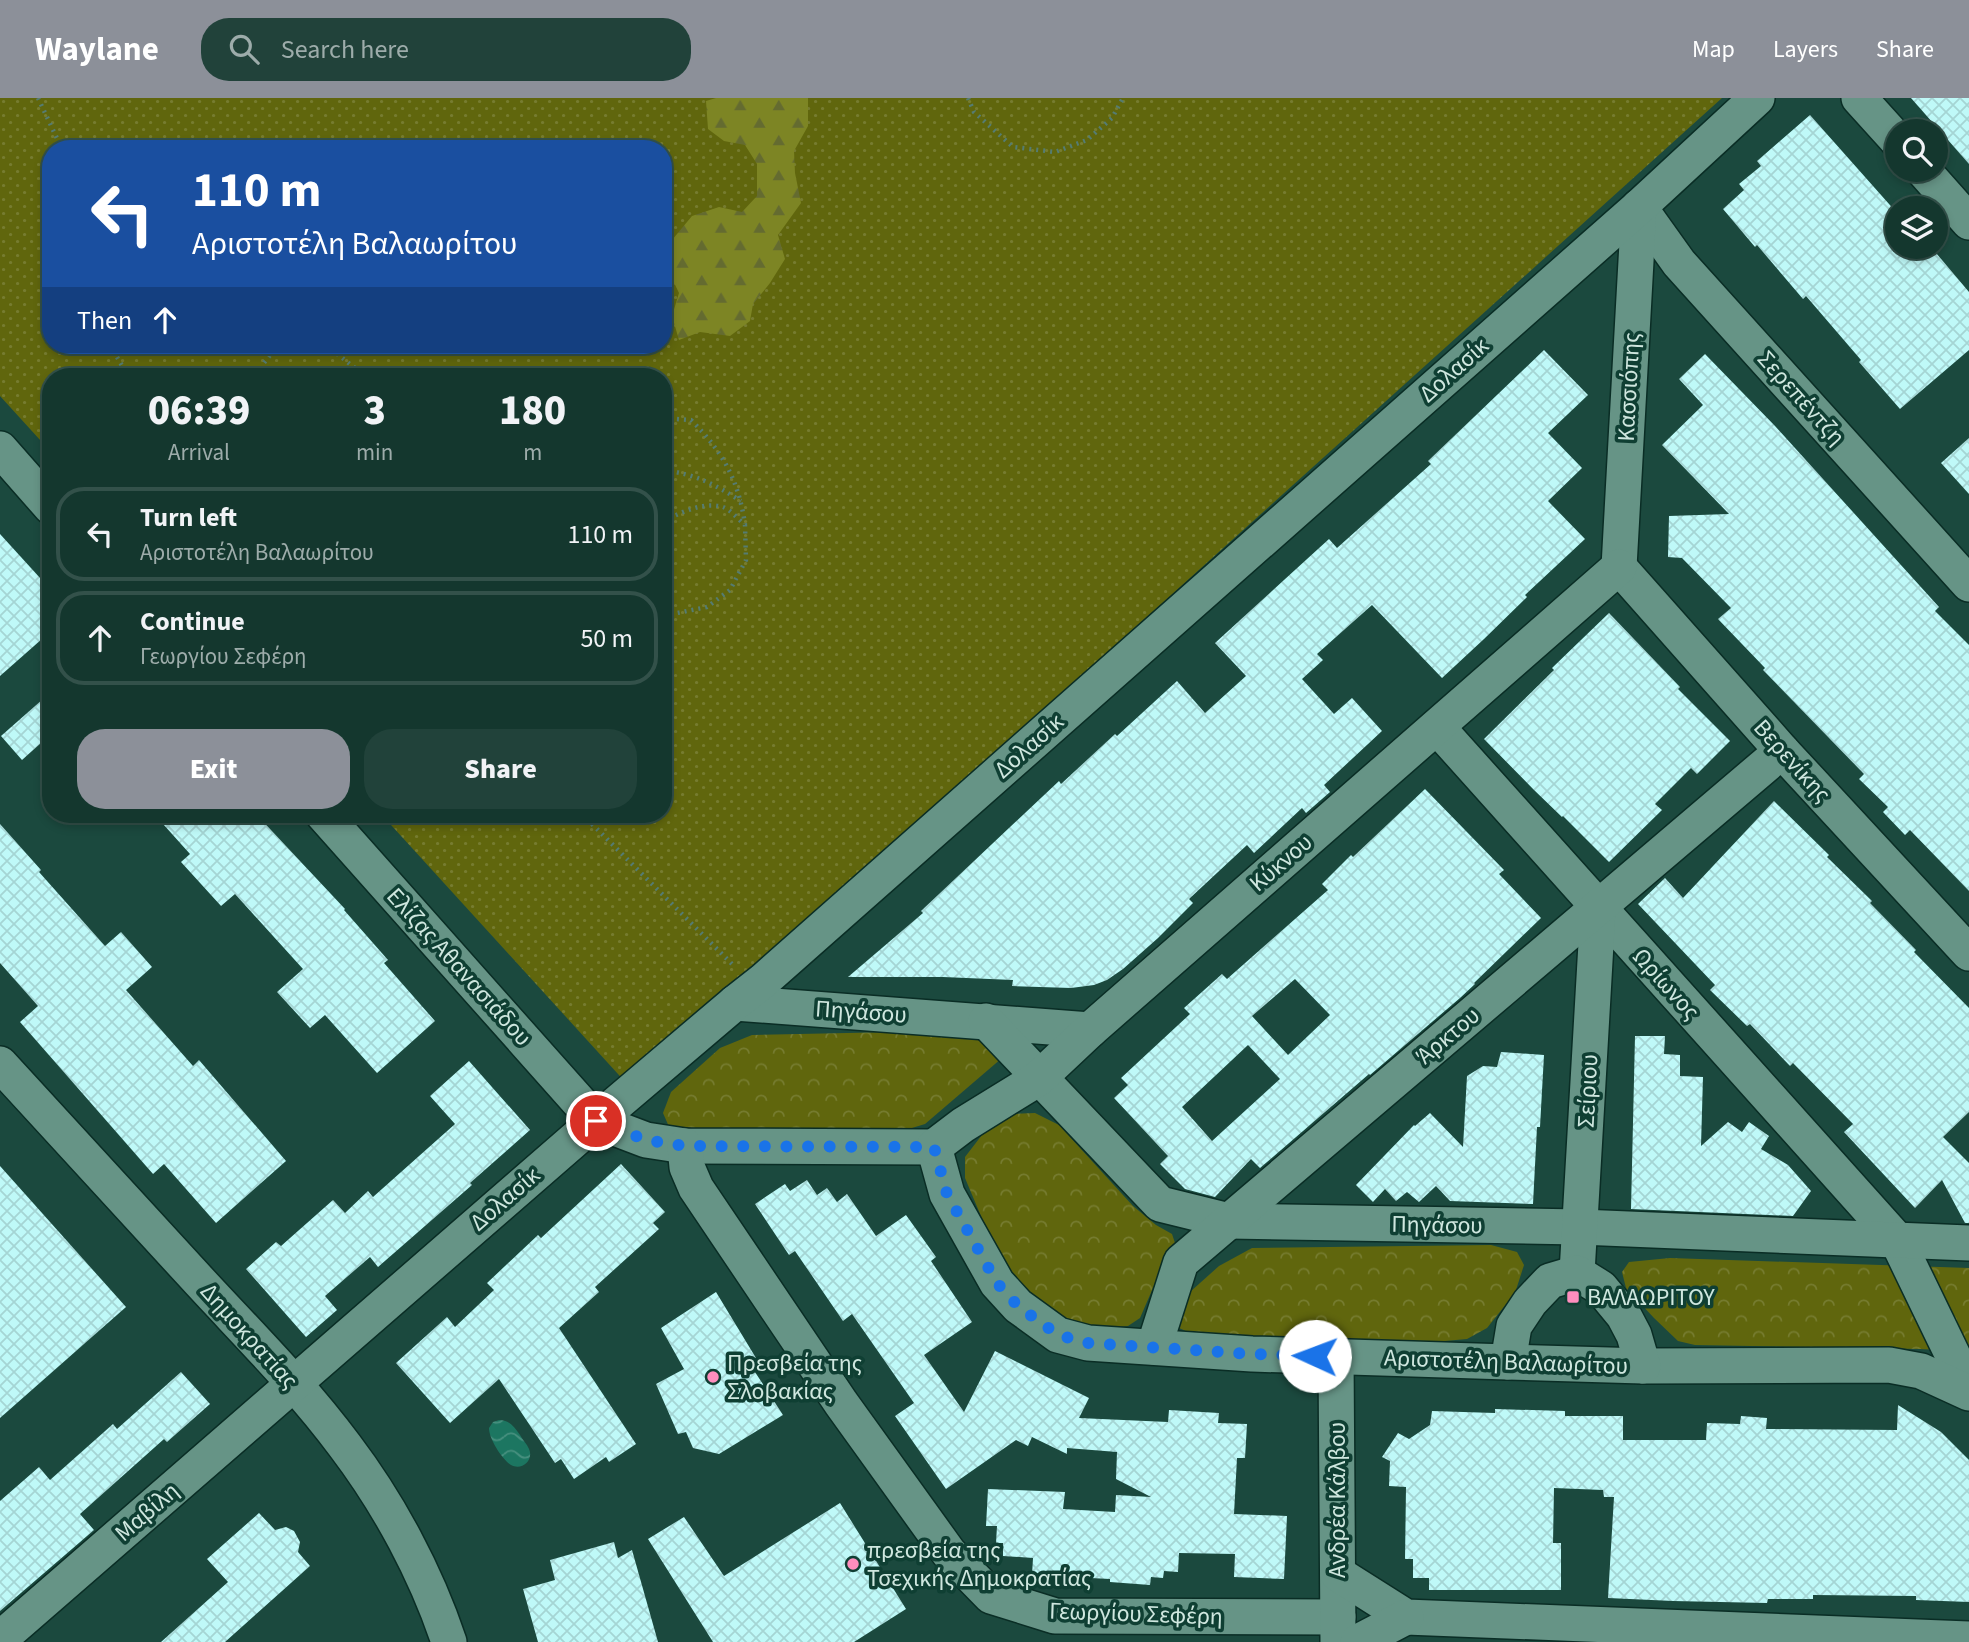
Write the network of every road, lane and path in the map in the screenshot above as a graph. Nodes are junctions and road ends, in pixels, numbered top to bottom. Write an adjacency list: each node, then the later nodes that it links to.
1 (38, 98): 7 (path)
2 (968, 98): 3 (path)
3 (1123, 98)
4 (1757, 98): 9 (street, Δολασίκ)
5 (1860, 98): 6 (street)
6 (1885, 126)
7 (58, 140)
8 (1934, 182): 10 (street)
9 (1639, 207): 20 (street, Κασσιόπης); 21 (street, Σερεπέντζη); 29 (street, Δολασίκ)
10 (1969, 222)
11 (337, 354): 12 (path)
12 (355, 368)
13 (672, 419): 17 (path)
14 (3, 460): 16 (street)
15 (672, 471): 17 (path)
16 (42, 498)
17 (741, 501): 19 (path)
18 (672, 517): 19 (path)
19 (745, 525): 22 (path)
20 (1619, 566): 23 (street, Κύκνου); 24 (street, Βερενίκης)
21 (1969, 584)
22 (672, 614)
23 (1437, 727): 27 (street, Ωρίωνος); 32 (street, Κύκνου)
24 (1782, 751): 27 (street, Άρκτου); 28 (street, Βερενίκης)
25 (331, 823): 35 (street, Ελίζας Αθανασιάδου)
26 (591, 823): 29 (path)
27 (1598, 909): 38 (street, Άρκτου); 39 (street, Σείριου); 40 (street, Ωρίωνος)
28 (1969, 953)
29 (763, 981): 30 (street, Δολασίκ)
30 (735, 1003): 31 (street, Πηγάσου); 35 (street, Δολασίκ)
31 (986, 1021): 32 (street, Πηγάσου); 34 (street, Πηγάσου)
32 (1090, 1030): 34 (street, Κύκνου)
33 (0, 1065): 47 (street, Δημοκρατίας)
34 (1039, 1078): 37 (street, Κύκνου); 38 (street, Πηγάσου)
35 (596, 1121): 36 (street); 47 (street, Δολασίκ)
36 (685, 1146): 37 (street); 51 (street, Γεωργίου Σεφέρη)
37 (934, 1147): 43 (street, Αριστοτέλη Βαλαωρίτου)
38 (1229, 1221): 39 (street, Πηγάσου); 43 (street, Άρκτου)
39 (1580, 1227): 40 (street, Πηγάσου); 42 (street, Σείριου)
40 (1897, 1240): 41 (street, Πηγάσου); 48 (street, Ωρίωνος)
41 (1969, 1243)
42 (1577, 1273): 45 (street); 46 (street)
43 (1154, 1346): 44 (street, Αριστοτέλη Βαλαωρίτου)
44 (1336, 1357): 45 (street, Αριστοτέλη Βαλαωρίτου); 49 (street, Ανδρέα Κάλβου)
45 (1508, 1362): 46 (street, Αριστοτέλη Βαλαωρίτου)
46 (1643, 1366): 48 (street, Αριστοτέλη Βαλαωρίτου)
47 (294, 1384): 52 (street, Μαβίλη); 54 (street, Δημοκρατίας)
48 (1969, 1391)
49 (1338, 1574): 50 (street); 51 (street, Ανδρέα Κάλβου)
50 (1406, 1617): 51 (street); 53 (street)
51 (1345, 1634)
52 (0, 1639)
53 (1969, 1639)
54 (449, 1642)

